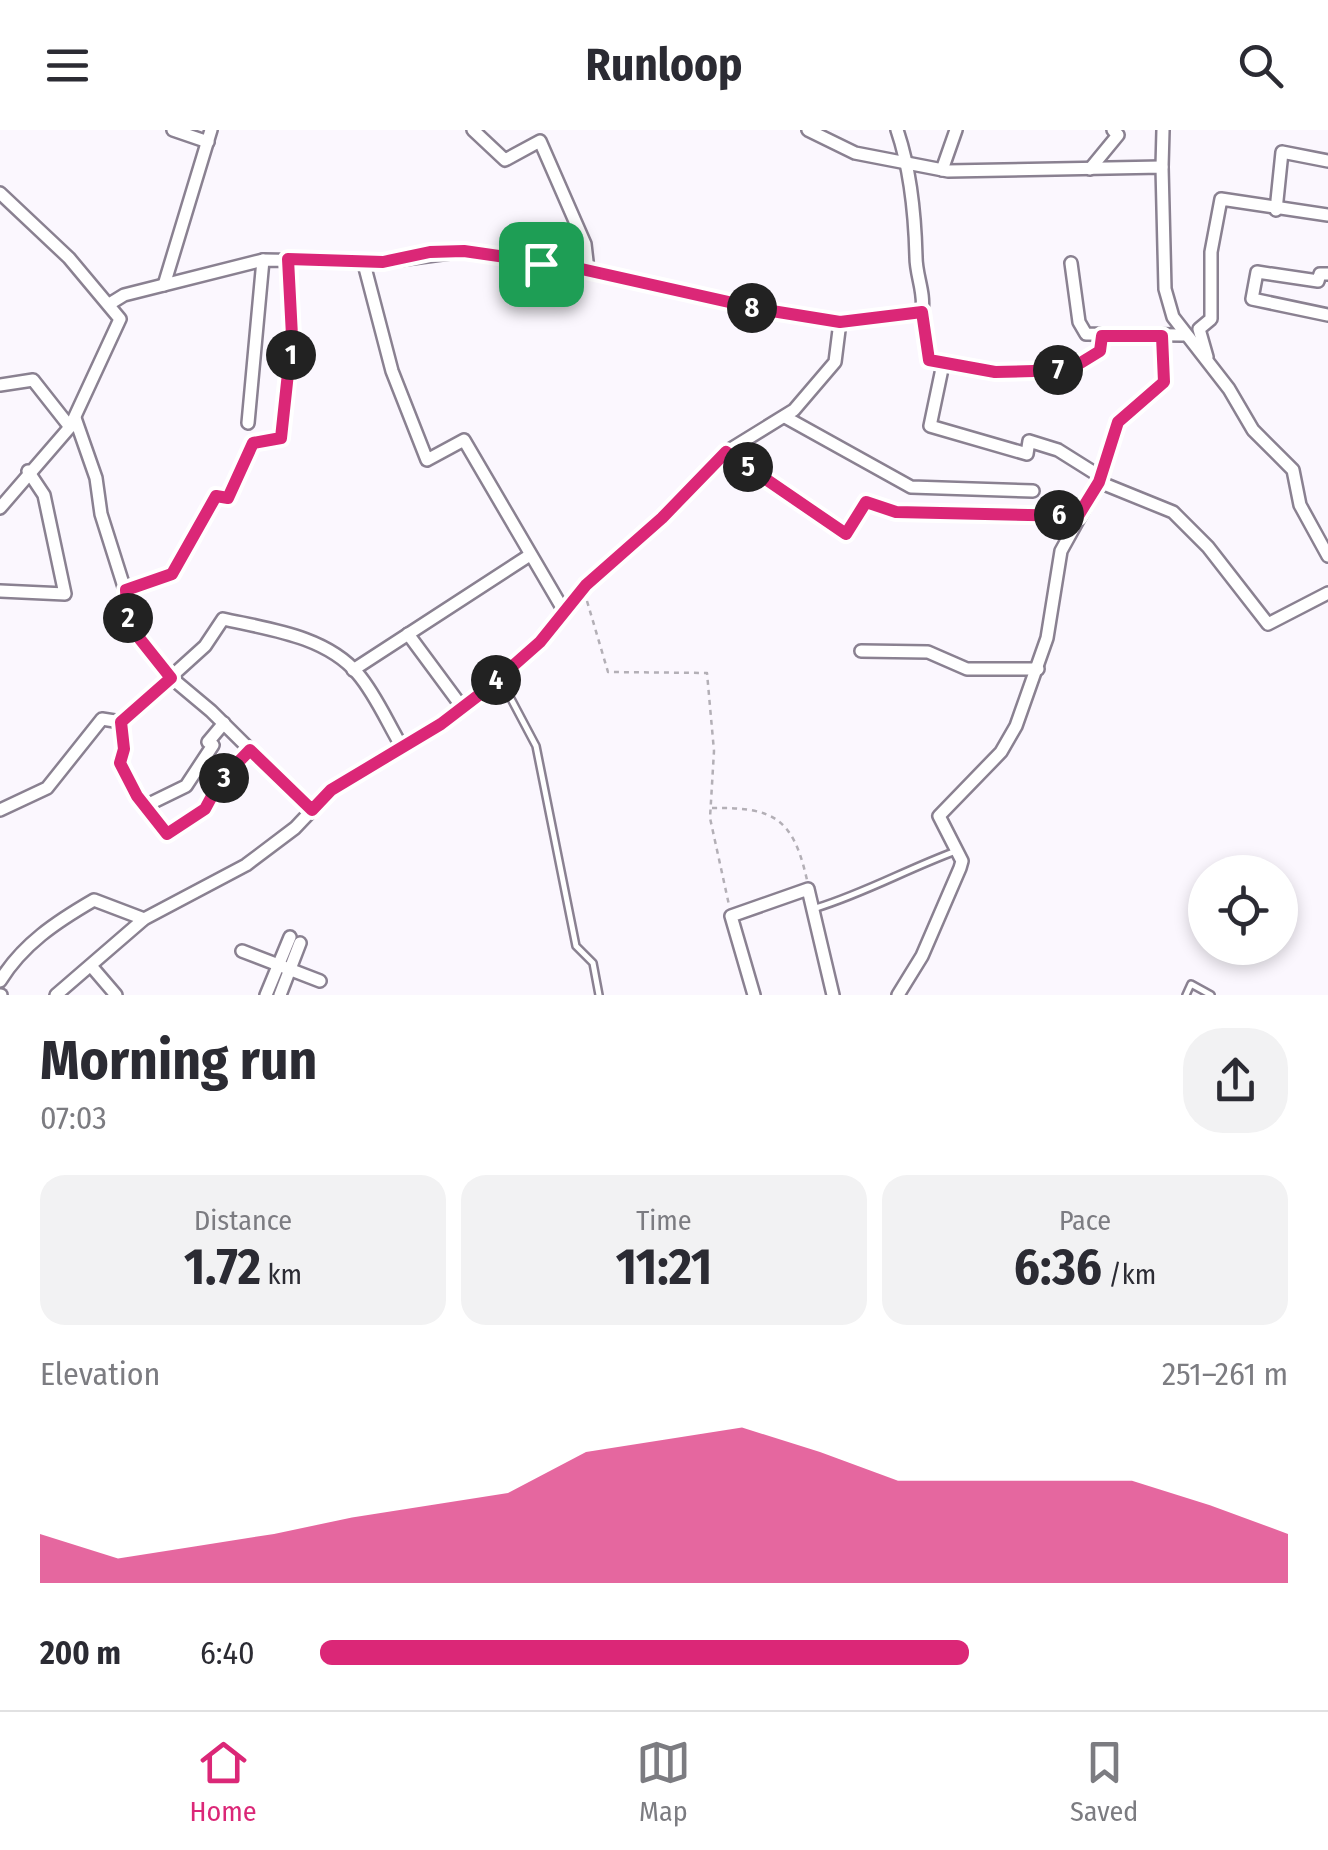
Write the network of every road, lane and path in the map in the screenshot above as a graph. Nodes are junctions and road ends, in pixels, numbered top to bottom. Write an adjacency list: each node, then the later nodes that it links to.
1 (173, 130): 8 (street)
2 (473, 130): 21 (street)
3 (808, 130): 9 (street)
4 (897, 130): 9 (street)
5 (956, 130): 12 (street)
6 (1113, 130): 13 (street)
7 (1163, 130): 11 (street)
8 (209, 136): 23 (street)
9 (904, 161): 12 (street); 25 (street)
10 (1328, 161): 15 (street)
11 (1162, 166): 13 (street); 28 (street)
12 (942, 170): 13 (street)
13 (1090, 170)
14 (0, 193): 24 (street)
15 (1276, 210): 16 (street); 32 (street)
16 (1328, 215)
17 (288, 259): 18 (street); 19 (street); 48 (street)
18 (263, 260): 23 (street); 36 (street)
19 (363, 260): 21 (street); 45 (street)
20 (1072, 264): 29 (street)
21 (588, 270): 27 (street)
22 (1328, 274): 26 (street)
23 (164, 286): 24 (street)
24 (111, 304): 35 (street)
25 (922, 312): 27 (street); 31 (street)
26 (1328, 315)
27 (840, 322): 34 (street)
28 (1183, 335): 30 (street); 32 (street)
29 (1102, 336): 30 (street); 31 (street)
30 (1162, 336): 40 (street)
31 (944, 364): 40 (street)
32 (1216, 374): 46 (street)
33 (0, 385): 35 (street)
34 (785, 416): 37 (street); 42 (street)
35 (72, 422): 38 (street); 48 (street)
36 (248, 423)
37 (726, 452): 44 (street); 47 (street)
38 (28, 471): 41 (street); 49 (street)
39 (0, 478): 41 (street)
40 (1100, 479): 44 (street); 50 (street)
41 (15, 486): 43 (street)
42 (1033, 491)
43 (0, 508)
44 (1078, 516): 54 (street)
45 (530, 555): 51 (street); 52 (street)
46 (1328, 556)
47 (584, 588): 51 (street); 64 (path)
48 (126, 590): 57 (street)
49 (0, 591)
50 (1328, 593)
51 (564, 611): 56 (street)
52 (408, 634): 55 (street); 58 (street)
53 (861, 651): 54 (street)
54 (1038, 669): 67 (street)
55 (354, 670): 57 (street); 61 (street)
56 (500, 677): 58 (street); 82 (lane)
57 (171, 678): 59 (street); 60 (street)
58 (462, 707): 61 (street)
59 (121, 722): 63 (street); 65 (street)
60 (224, 724): 62 (street); 63 (street)
61 (402, 748): 66 (street)
62 (250, 750): 63 (street); 66 (street)
63 (145, 806)
64 (711, 808): 68 (path); 70 (path)
65 (0, 810)
66 (312, 810): 71 (street)
67 (956, 850): 69 (lane); 85 (street)
68 (808, 888): 69 (street); 70 (street)
69 (813, 909): 84 (street)
70 (731, 916): 83 (street)
71 (144, 919): 74 (street); 77 (street)
72 (295, 940): 75 (street)
73 (242, 951): 75 (street)
74 (92, 966): 78 (street); 79 (street)
75 (284, 968): 76 (street); 80 (street); 81 (street)
76 (320, 980)
77 (0, 981)
78 (56, 995)
79 (116, 995)
80 (266, 995)
81 (280, 995)
82 (599, 995)
83 (754, 995)
84 (833, 995)
85 (898, 995)
86 (1186, 995): 87 (lane)
87 (1211, 995)

